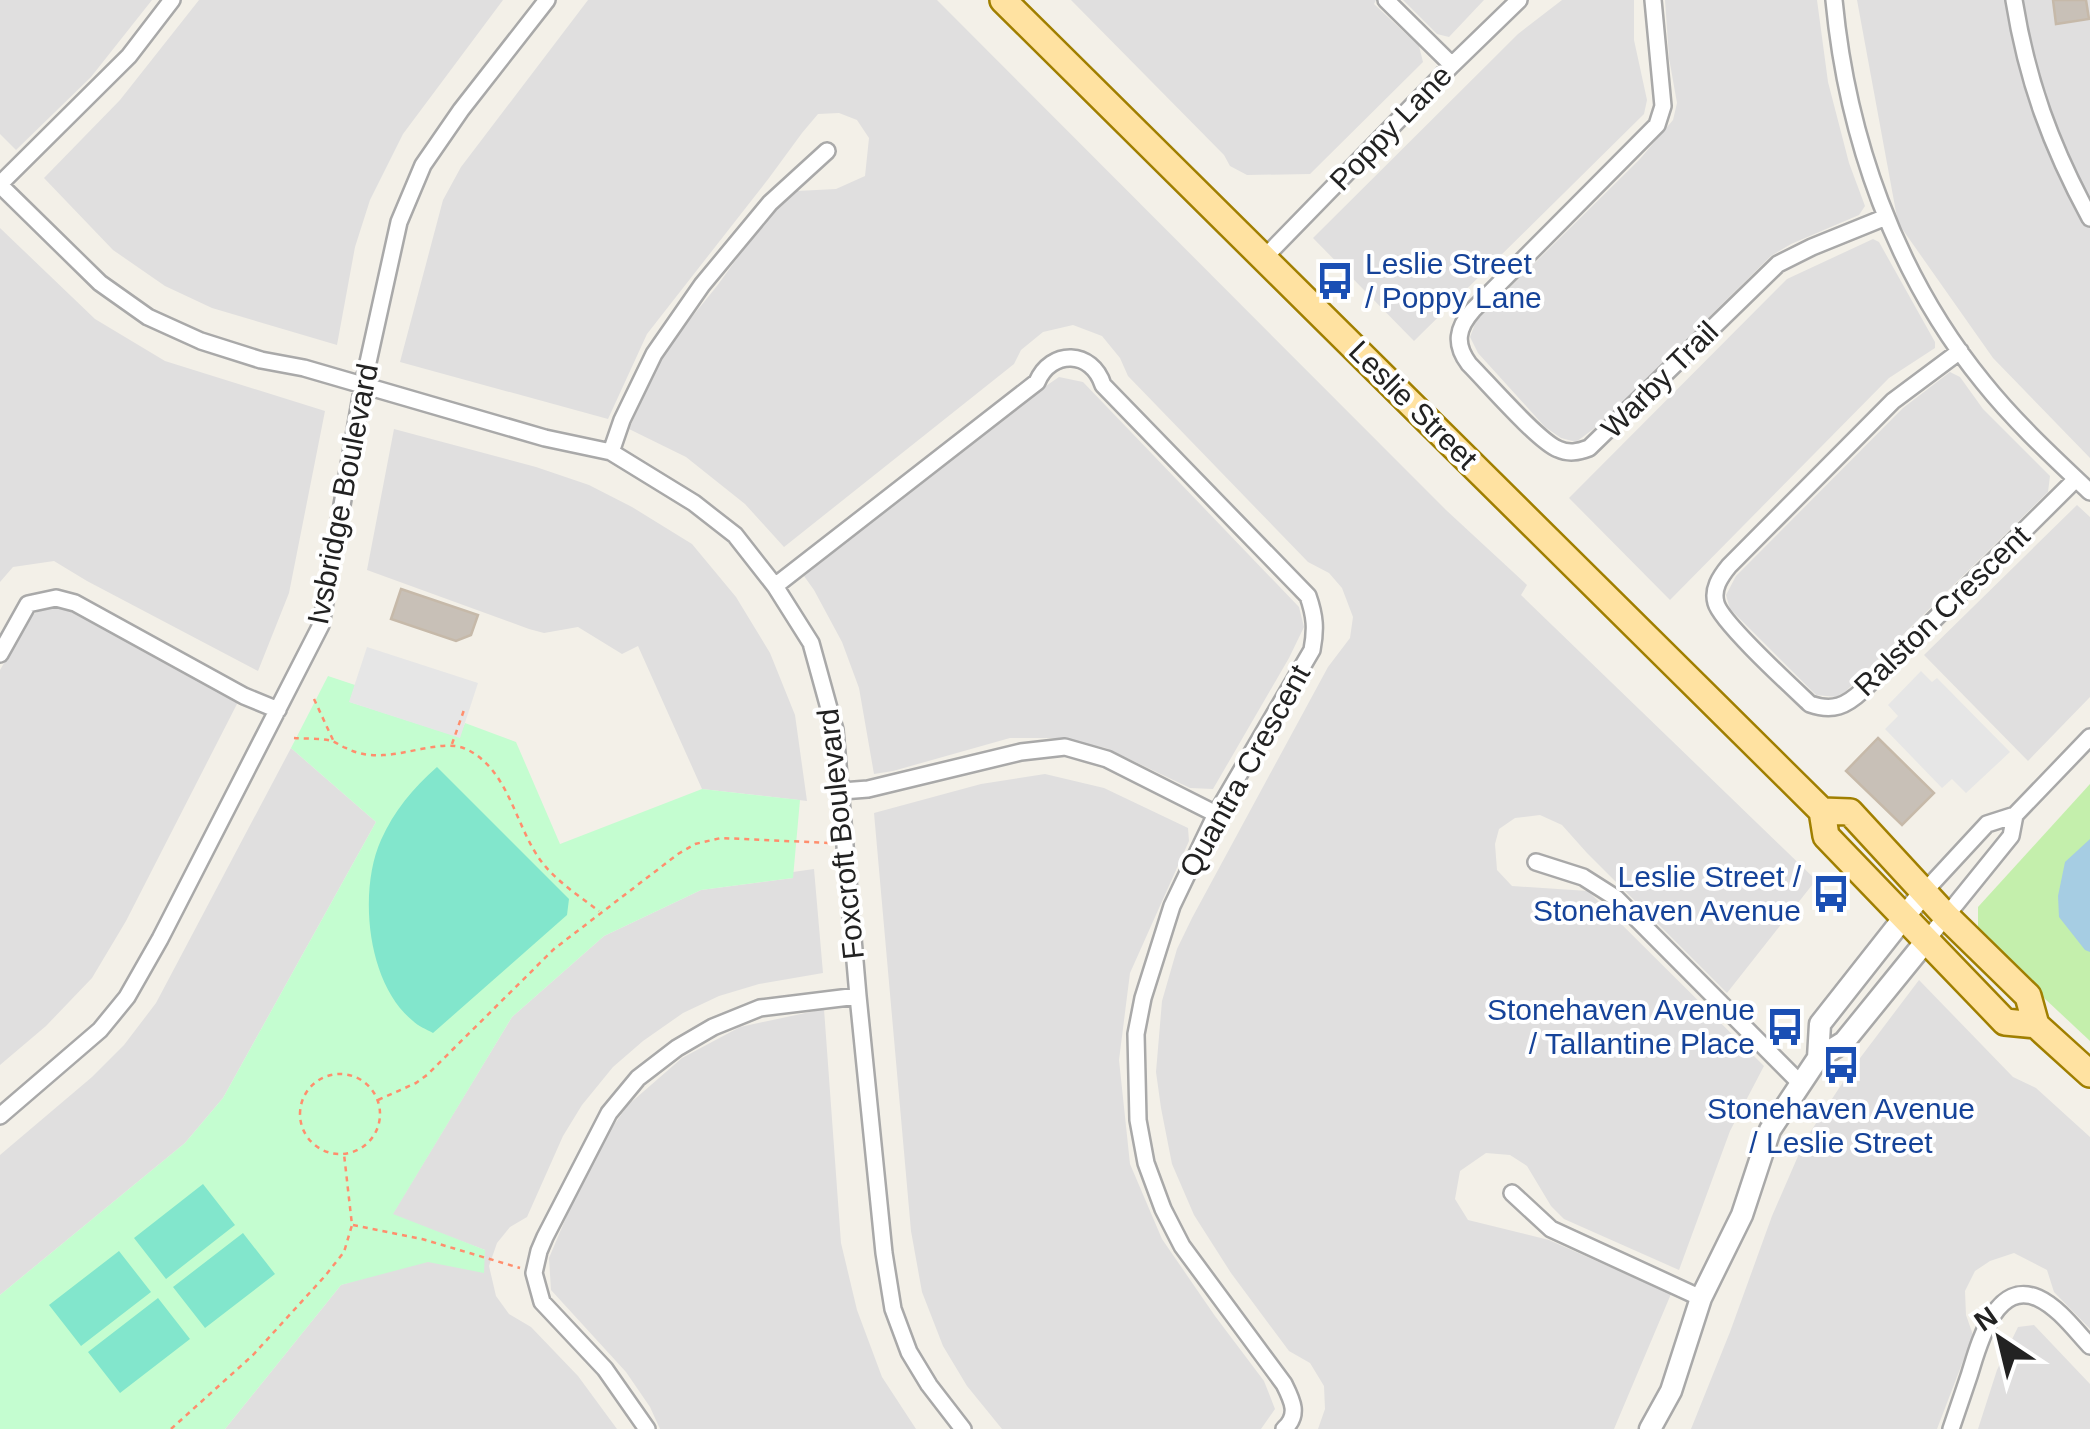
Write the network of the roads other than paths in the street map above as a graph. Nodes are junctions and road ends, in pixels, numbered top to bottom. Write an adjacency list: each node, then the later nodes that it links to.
1 (172, 0): 11 (street)
2 (546, 0): 16 (street, Ivsbridge Boulevard)
3 (1003, 0): 14 (main road, Leslie Street)
4 (1386, 0): 9 (street)
5 (1519, 0): 9 (street, Poppy Lane)
6 (1653, 0): 12 (street, Warby Trail)
7 (1834, 0): 12 (street)
8 (2014, 0): 13 (street)
9 (1452, 65): 14 (street, Poppy Lane)
10 (827, 151): 17 (street)
11 (0, 184): 16 (street, Foxcroft Boulevard)
12 (1886, 217): 15 (street)
13 (2090, 218)
14 (1265, 257): 25 (main road, Leslie Street)
15 (1960, 351): 18 (street); 18 (street, Ralston Crescent)
16 (363, 385): 17 (street, Foxcroft Boulevard); 22 (street, Ivsbridge Boulevard)
17 (611, 452): 20 (street, Foxcroft Boulevard)
18 (2076, 479): 19 (street)
19 (2090, 492)
20 (776, 586): 24 (street, Foxcroft Boulevard); 26 (street, Quantra Crescent)
21 (0, 654): 22 (street)
22 (278, 710): 38 (street, Ivsbridge Boulevard)
23 (2090, 737): 27 (street)
24 (842, 791): 26 (street); 33 (street, Foxcroft Boulevard)
25 (1822, 811): 29 (main road, Leslie Street); 31 (main road, Leslie Street)
26 (1216, 814): 44 (street, Quantra Crescent)
27 (2015, 815): 29 (street); 30 (street)
28 (1536, 862): 37 (street)
29 (1924, 892): 30 (main road, Leslie Street); 31 (street)
30 (1946, 916): 32 (street); 34 (main road, Leslie Street)
31 (1904, 918): 32 (main road, Leslie Street); 35 (street)
32 (1926, 940): 34 (main road, Leslie Street); 35 (street)
33 (858, 996): 42 (street); 43 (street, Foxcroft Boulevard)
34 (2036, 1025): 36 (main road, Leslie Street)
35 (1818, 1058): 37 (street)
36 (2090, 1074)
37 (1800, 1084): 40 (street)
38 (0, 1116)
39 (1512, 1193): 40 (street)
40 (1701, 1298): 45 (street)
41 (2090, 1346): 46 (street)
42 (648, 1429)
43 (963, 1429)
44 (1284, 1429)
45 (1650, 1429)
46 (1951, 1429)

